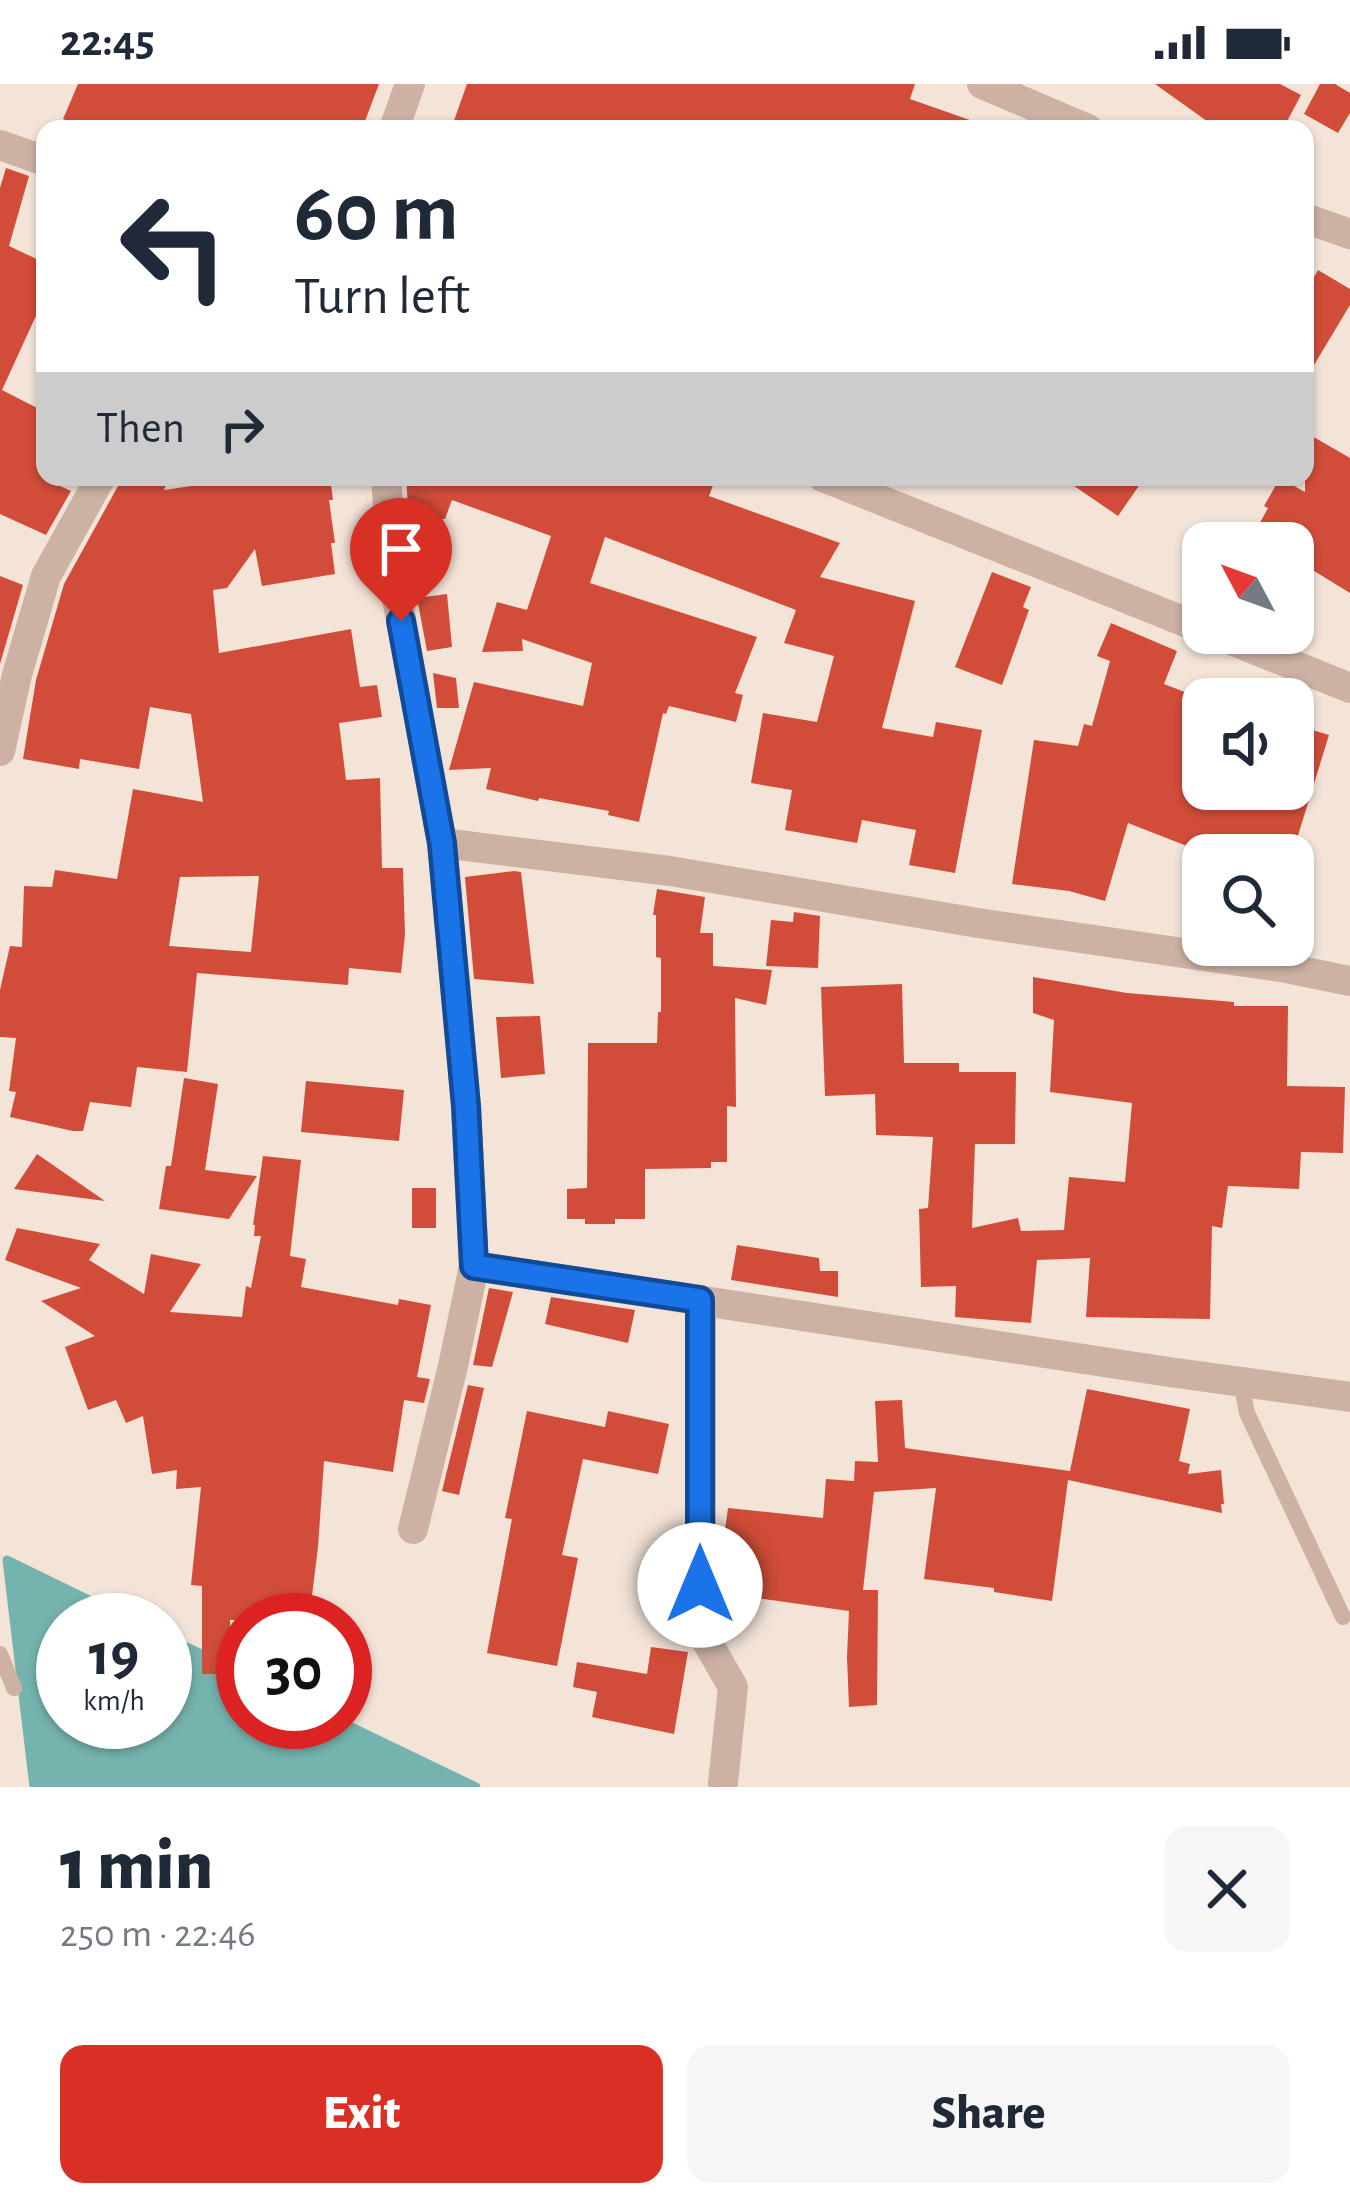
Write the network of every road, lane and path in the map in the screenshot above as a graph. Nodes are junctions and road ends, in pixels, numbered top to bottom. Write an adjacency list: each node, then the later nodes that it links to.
1 (410, 84): 3 (street)
2 (982, 84): 4 (street)
3 (397, 120)
4 (1067, 120)
5 (0, 145): 6 (street)
6 (36, 158)
7 (1314, 221): 8 (street)
8 (1350, 234)
9 (96, 486): 15 (street)
10 (387, 486): 16 (street)
11 (846, 486): 12 (street)
12 (1182, 621)
13 (1266, 654): 14 (street)
14 (1350, 688)
15 (0, 751)
16 (442, 843): 17 (street); 18 (street)
17 (1350, 982)
18 (474, 1266): 19 (street); 22 (street)
19 (700, 1300): 20 (street); 26 (street)
20 (1241, 1382): 21 (street); 23 (lane)
21 (1350, 1396)
22 (413, 1529)
23 (1342, 1617)
24 (0, 1654): 25 (lane)
25 (14, 1688)
26 (723, 1783)

